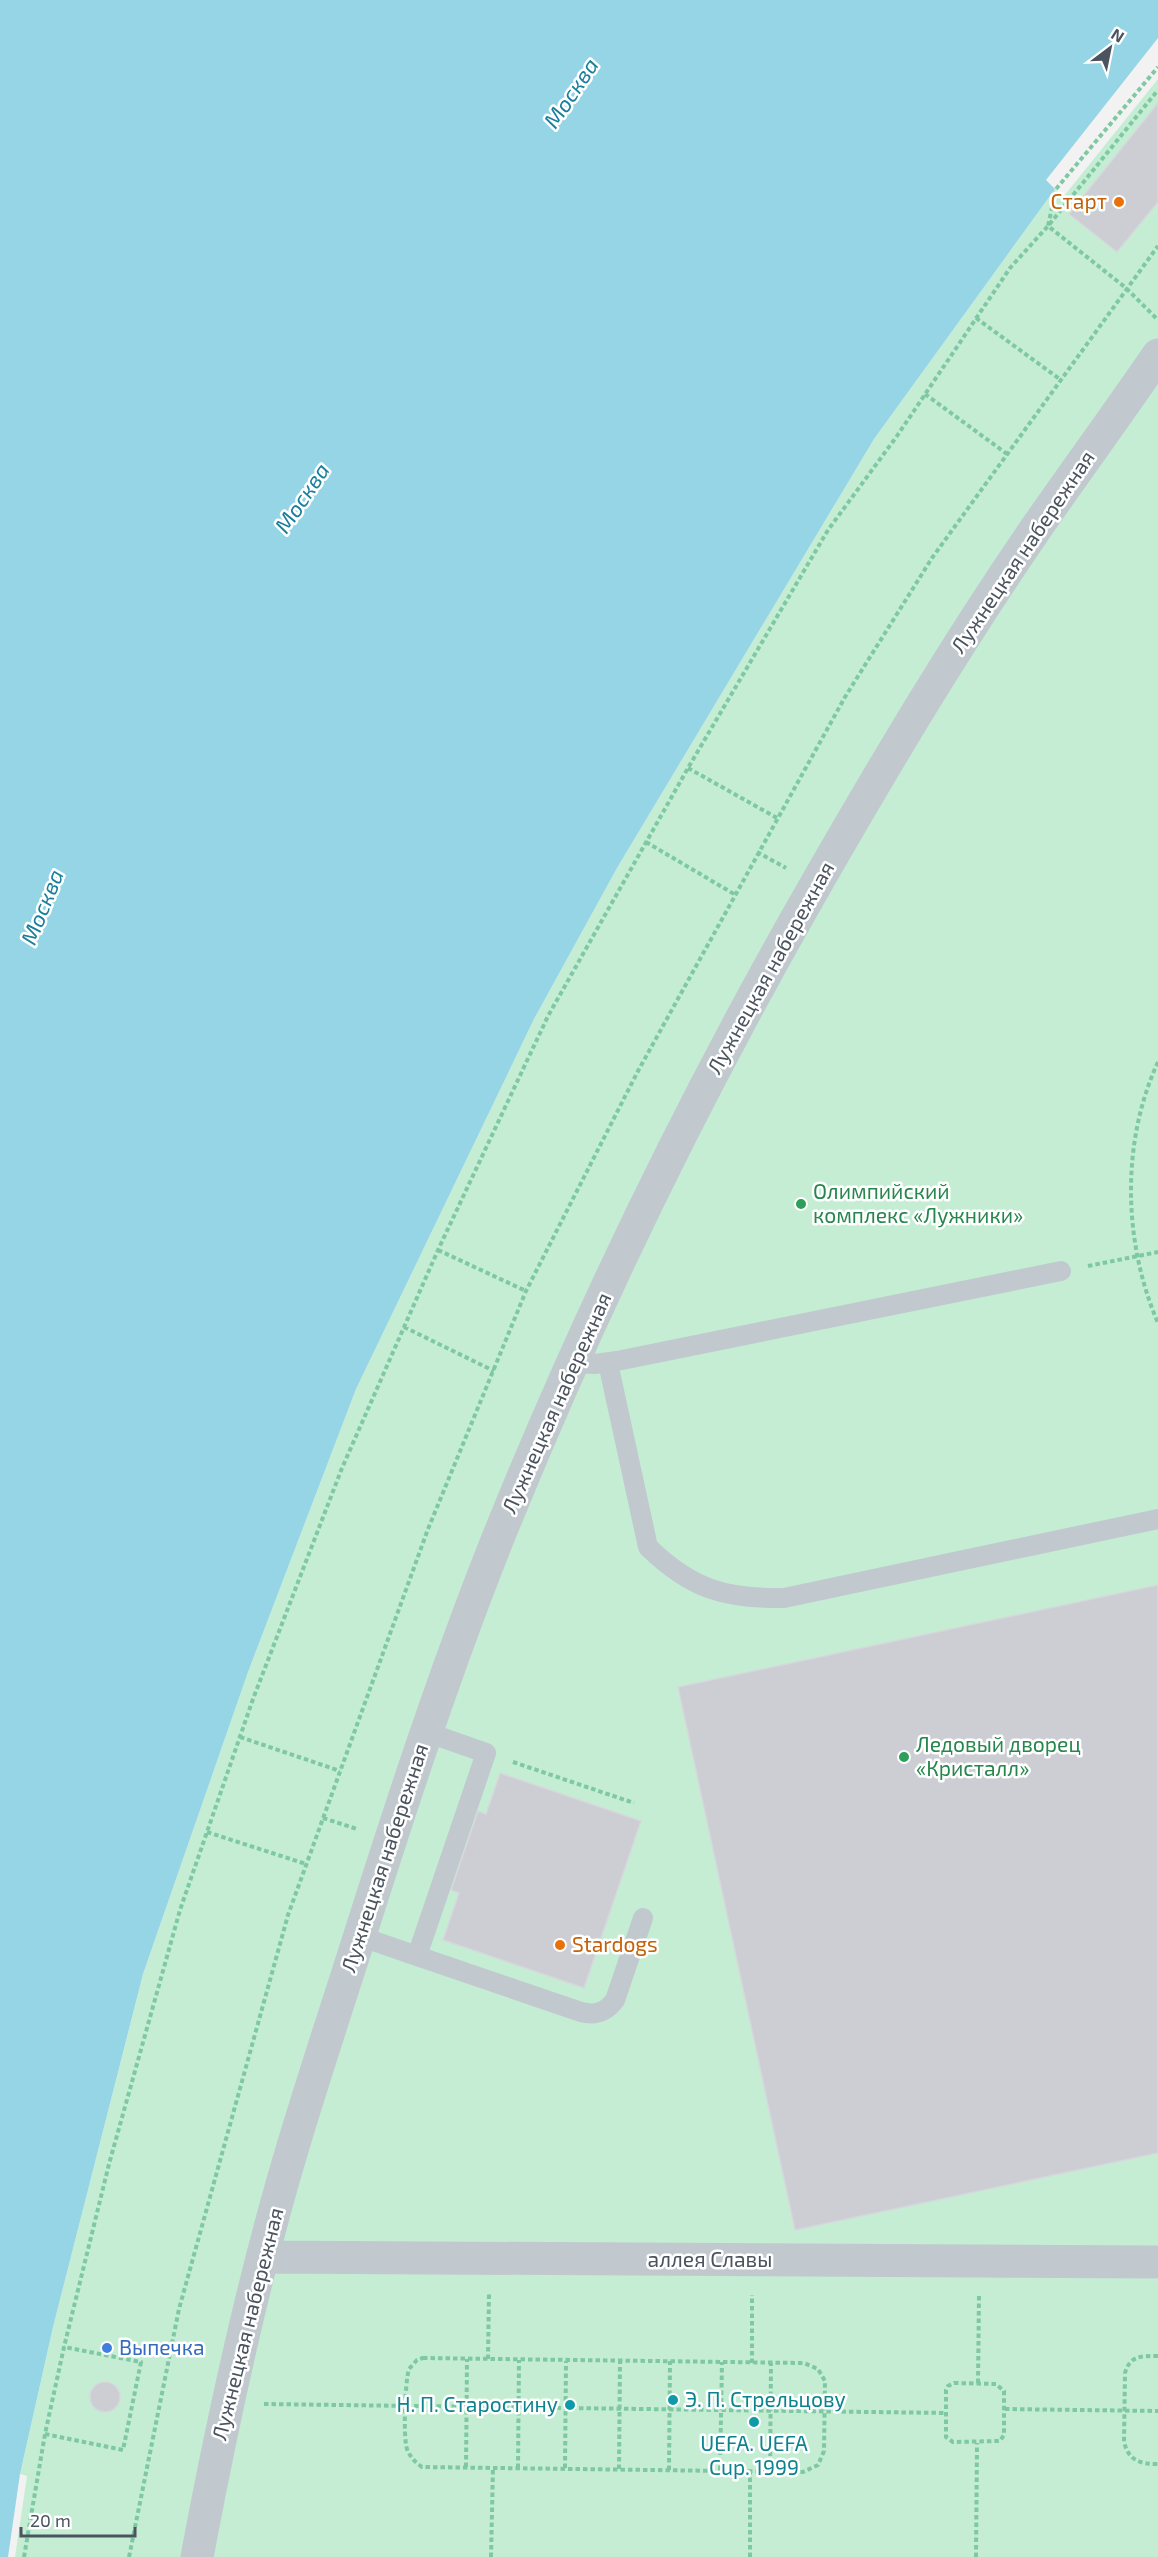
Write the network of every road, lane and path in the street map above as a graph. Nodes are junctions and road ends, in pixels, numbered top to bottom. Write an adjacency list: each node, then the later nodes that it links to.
1 (1158, 67): 3 (path)
2 (1158, 90): 3 (path)
3 (1048, 226): 4 (path); 5 (path)
4 (976, 318): 7 (path); 8 (path)
5 (1158, 320)
6 (1158, 355): 22 (street, Лужнецкая набережная)
7 (1061, 380)
8 (925, 394): 9 (path); 10 (path)
9 (1007, 454)
10 (688, 768): 11 (path); 12 (path)
11 (777, 818)
12 (646, 842): 13 (path); 15 (path)
13 (734, 894)
14 (1158, 1062): 17 (path)
15 (438, 1250): 19 (path); 21 (path)
16 (1158, 1252): 17 (path)
17 (1137, 1256): 18 (path); 20 (path)
18 (1061, 1272): 23 (lane)
19 (526, 1291)
20 (1158, 1323)
21 (404, 1327): 24 (path); 27 (path)
22 (573, 1363): 23 (lane); 26 (street, Лужнецкая набережная)
23 (608, 1363): 25 (lane)
24 (494, 1371)
25 (1158, 1519)
26 (426, 1732): 28 (lane); 34 (street, Лужнецкая набережная)
27 (240, 1737): 29 (path); 31 (path)
28 (486, 1753): 30 (path); 35 (lane)
29 (340, 1771)
30 (634, 1803)
31 (207, 1832): 32 (path); 41 (path)
32 (306, 1864)
33 (643, 1918): 35 (lane)
34 (360, 1936): 35 (lane); 36 (street, Лужнецкая набережная)
35 (417, 1956)
36 (263, 2257): 37 (street, аллея Славы); 80 (street, Лужнецкая набережная)
37 (489, 2259): 38 (street, аллея Славы); 44 (path)
38 (753, 2260): 39 (street, аллея Славы); 50 (path)
39 (980, 2262): 40 (street, аллея Славы); 52 (path)
40 (1158, 2262)
41 (64, 2347): 67 (path); 67 (path)
42 (1158, 2356): 62 (path)
43 (467, 2359): 44 (path); 54 (path); 55 (path)
44 (488, 2359): 45 (path)
45 (519, 2360): 46 (path); 56 (path)
46 (566, 2361): 47 (path); 57 (path)
47 (620, 2361): 48 (path); 59 (path)
48 (670, 2361): 49 (path); 60 (path)
49 (722, 2362): 50 (path); 61 (path)
50 (752, 2363): 51 (path)
51 (771, 2363): 64 (path); 65 (path)
52 (978, 2383): 58 (path); 66 (path)
53 (254, 2404): 54 (path)
54 (406, 2406): 55 (path); 70 (path)
55 (466, 2407): 56 (path); 70 (path)
56 (518, 2408): 57 (path); 72 (path)
57 (566, 2409): 59 (path); 73 (path)
58 (1005, 2409): 62 (path); 68 (path)
59 (620, 2410): 60 (path); 74 (path)
60 (669, 2410): 61 (path); 75 (path)
61 (721, 2411): 64 (path); 76 (path)
62 (1124, 2411): 63 (path); 69 (path)
63 (1158, 2411)
64 (771, 2412): 65 (path); 78 (path)
65 (825, 2412): 66 (path); 78 (path)
66 (946, 2414): 68 (path)
67 (45, 2434): 79 (path)
68 (977, 2443): 83 (path)
69 (1158, 2464)
70 (466, 2467): 71 (path)
71 (493, 2467): 72 (path); 81 (path)
72 (518, 2468): 73 (path)
73 (565, 2468): 74 (path)
74 (619, 2469): 75 (path)
75 (669, 2470): 76 (path)
76 (720, 2470): 77 (path)
77 (750, 2470): 78 (path); 82 (path)
78 (770, 2471)
79 (24, 2557)
80 (197, 2557)
81 (492, 2557)
82 (750, 2557)
83 (976, 2557)

